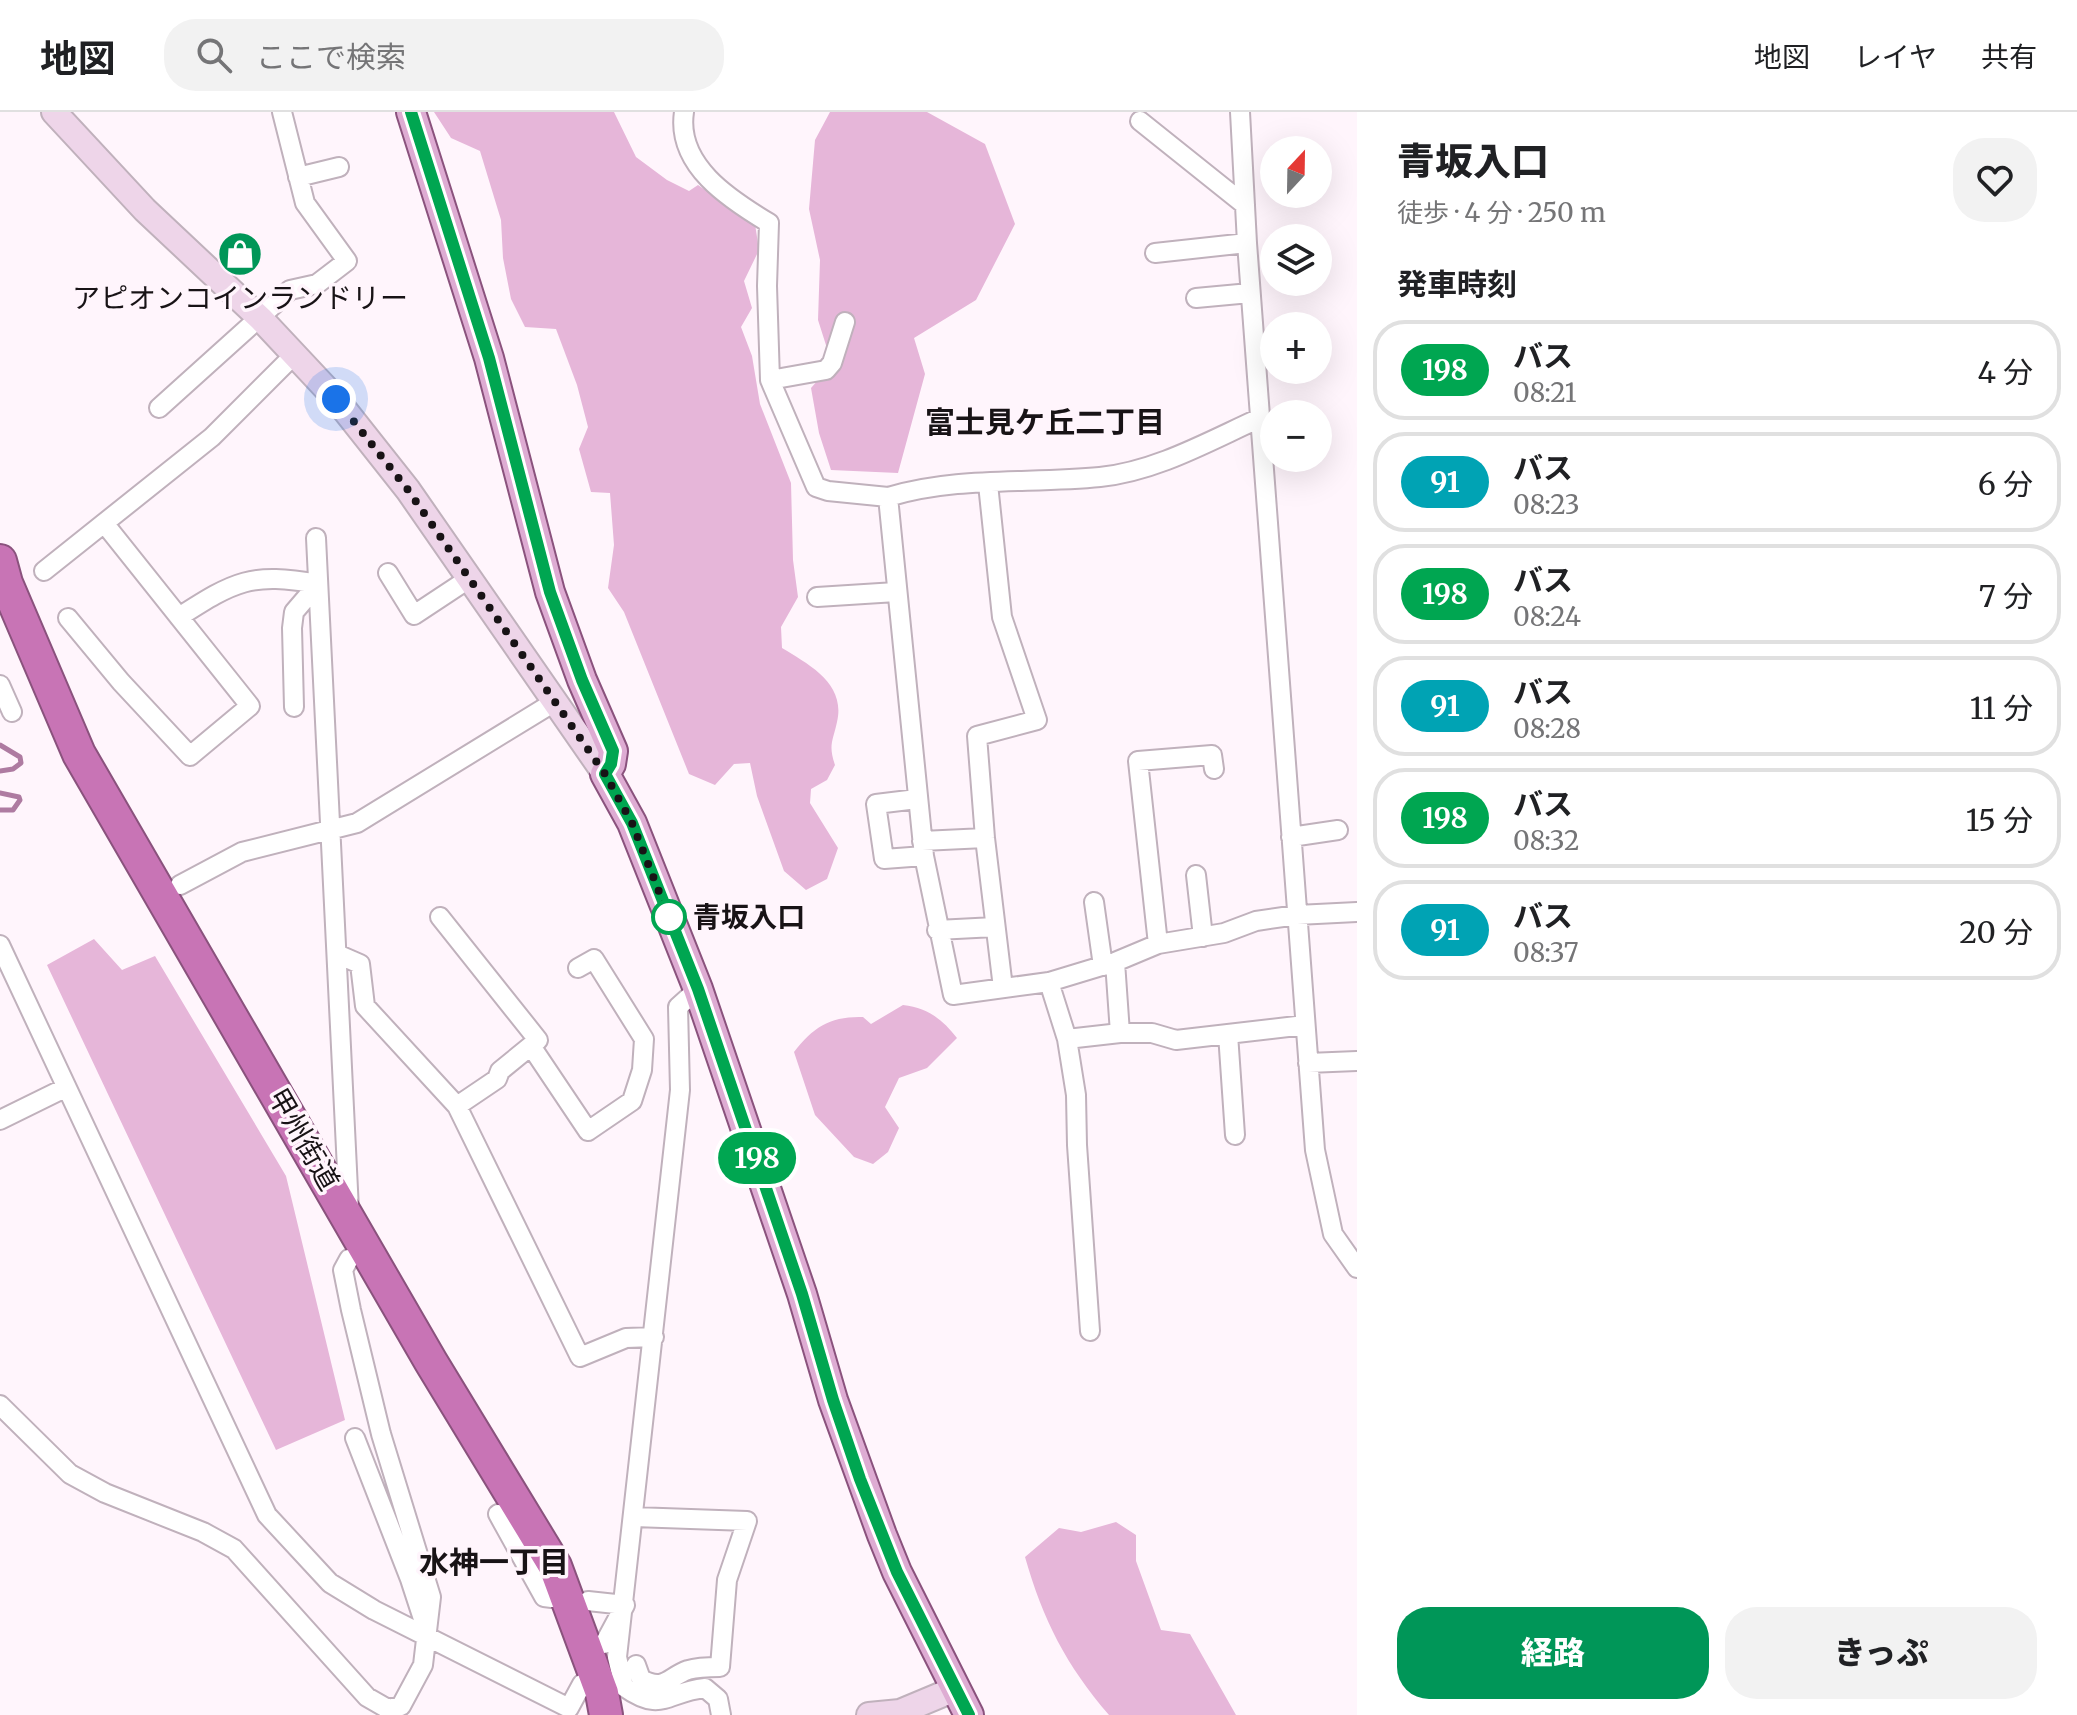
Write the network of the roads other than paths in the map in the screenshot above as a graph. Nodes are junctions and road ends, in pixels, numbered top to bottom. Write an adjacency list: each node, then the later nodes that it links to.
1 (54, 112): 14 (street)
2 (282, 112): 8 (street)
3 (411, 112): 40 (main road)
4 (684, 112): 17 (street)
5 (1240, 112): 9 (street)
6 (1140, 121): 9 (street)
7 (339, 167): 8 (street)
8 (298, 177): 14 (street)
9 (1245, 205): 10 (street)
10 (1247, 243): 11 (street); 12 (street)
11 (1155, 253)
12 (1250, 293): 13 (street); 19 (street)
13 (1196, 298)
14 (261, 319): 16 (street); 18 (street)
15 (845, 322): 17 (street)
16 (295, 354): 23 (street); 28 (street)
17 (770, 380): 22 (street)
18 (159, 408)
19 (1260, 418): 21 (street)
20 (1264, 472): 44 (street)
21 (988, 484): 22 (street); 45 (street)
22 (888, 497): 30 (street)
23 (104, 523): 26 (street); 32 (street)
24 (316, 538): 29 (street)
25 (0, 561): 34 (highway, 甲州街道)
26 (44, 571)
27 (388, 573): 28 (street)
28 (470, 578): 36 (street)
29 (318, 584): 32 (street); 37 (street); 42 (street)
30 (896, 592): 31 (street); 41 (street)
31 (817, 597)
32 (179, 617): 33 (street)
33 (68, 618)
34 (14, 629): 77 (highway, 甲州街道)
35 (0, 685): 38 (street)
36 (556, 701): 40 (street); 42 (street)
37 (294, 707)
38 (12, 712)
39 (1214, 769): 56 (street)
40 (605, 774): 63 (main road)
41 (917, 799): 46 (street); 46 (street)
42 (330, 828): 48 (street); 58 (street)
43 (1338, 830): 44 (street)
44 (1291, 837): 51 (street)
45 (985, 838): 46 (street); 53 (street)
46 (923, 848): 54 (street)
47 (1196, 875): 55 (street)
48 (180, 885)
49 (1094, 902): 59 (street)
50 (1357, 912): 51 (street)
51 (1297, 915): 55 (street); 65 (street)
52 (440, 917): 70 (street)
53 (995, 927): 54 (street); 62 (street)
54 (937, 930): 62 (street)
55 (1203, 937): 56 (street)
56 (1158, 944): 59 (street)
57 (0, 945): 73 (street)
58 (337, 954): 74 (street); 77 (street)
59 (1109, 964): 61 (street); 66 (street)
60 (578, 968): 68 (street)
61 (1049, 982): 62 (street); 69 (street)
62 (1003, 988)
63 (698, 989): 64 (street); 93 (main road)
64 (678, 1024): 68 (street); 81 (street)
65 (1305, 1025): 67 (street); 72 (street)
66 (1120, 1033): 67 (street); 69 (street)
67 (1228, 1034): 76 (street)
68 (644, 1039): 70 (street)
69 (1067, 1039): 80 (street)
70 (531, 1046): 74 (street)
71 (1357, 1061): 72 (street)
72 (1308, 1063): 79 (street)
73 (65, 1088): 75 (street); 89 (street)
74 (457, 1106): 81 (street)
75 (0, 1120)
76 (1235, 1135)
77 (350, 1219): 95 (highway, 甲州街道)
78 (349, 1259): 89 (street)
79 (1357, 1268)
80 (1090, 1331)
81 (654, 1337): 85 (street)
82 (0, 1405): 89 (street)
83 (355, 1438): 89 (street)
84 (498, 1514): 86 (street)
85 (634, 1517): 88 (street); 94 (street)
86 (552, 1598)
87 (588, 1601): 88 (street)
88 (625, 1605): 90 (street); 94 (street)
89 (428, 1636): 92 (street)
90 (604, 1644)
91 (636, 1665): 94 (street)
92 (582, 1684)
93 (955, 1689): 97 (street); 98 (main road)
94 (670, 1690): 96 (street)
95 (606, 1715)
96 (721, 1715)
97 (869, 1715)
98 (969, 1715)

